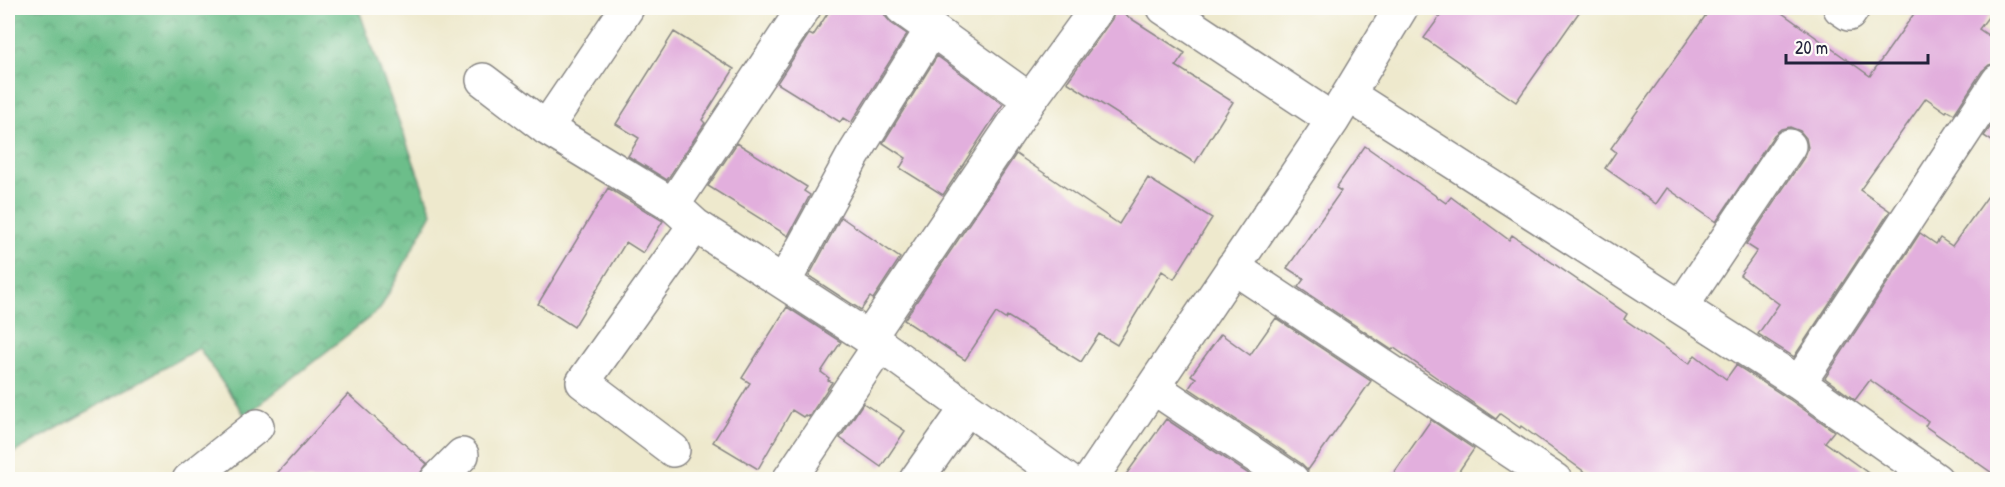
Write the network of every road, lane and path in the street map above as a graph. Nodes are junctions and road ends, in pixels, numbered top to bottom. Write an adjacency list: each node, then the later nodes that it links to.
1 (627, 8): 14 (street)
2 (804, 8): 16 (street)
3 (902, 8): 9 (street)
4 (1097, 8): 12 (street)
5 (1401, 8): 13 (street)
6 (1840, 8): 7 (street)
7 (1853, 8)
8 (1183, 12): 13 (street)
9 (932, 29): 12 (street); 18 (street)
10 (483, 80): 14 (street)
11 (1998, 81): 21 (street)
12 (1030, 100): 20 (street)
13 (1341, 108): 17 (street); 19 (street)
14 (546, 128): 16 (street)
15 (1789, 146): 19 (street)
16 (684, 215): 18 (street); 25 (street)
17 (1233, 267): 22 (street); 34 (street)
18 (784, 282): 20 (street)
19 (1682, 306): 21 (street)
20 (875, 341): 23 (street); 29 (street)
21 (1799, 383): 35 (street)
22 (1153, 387): 32 (street); 33 (street)
23 (967, 408): 30 (street); 31 (street)
24 (257, 426): 27 (street)
25 (672, 450)
26 (462, 455): 28 (street)
27 (189, 480)
28 (437, 480)
29 (789, 480)
30 (916, 480)
31 (1067, 480)
32 (1090, 480)
33 (1292, 480)
34 (1555, 480)
35 (1936, 480)

